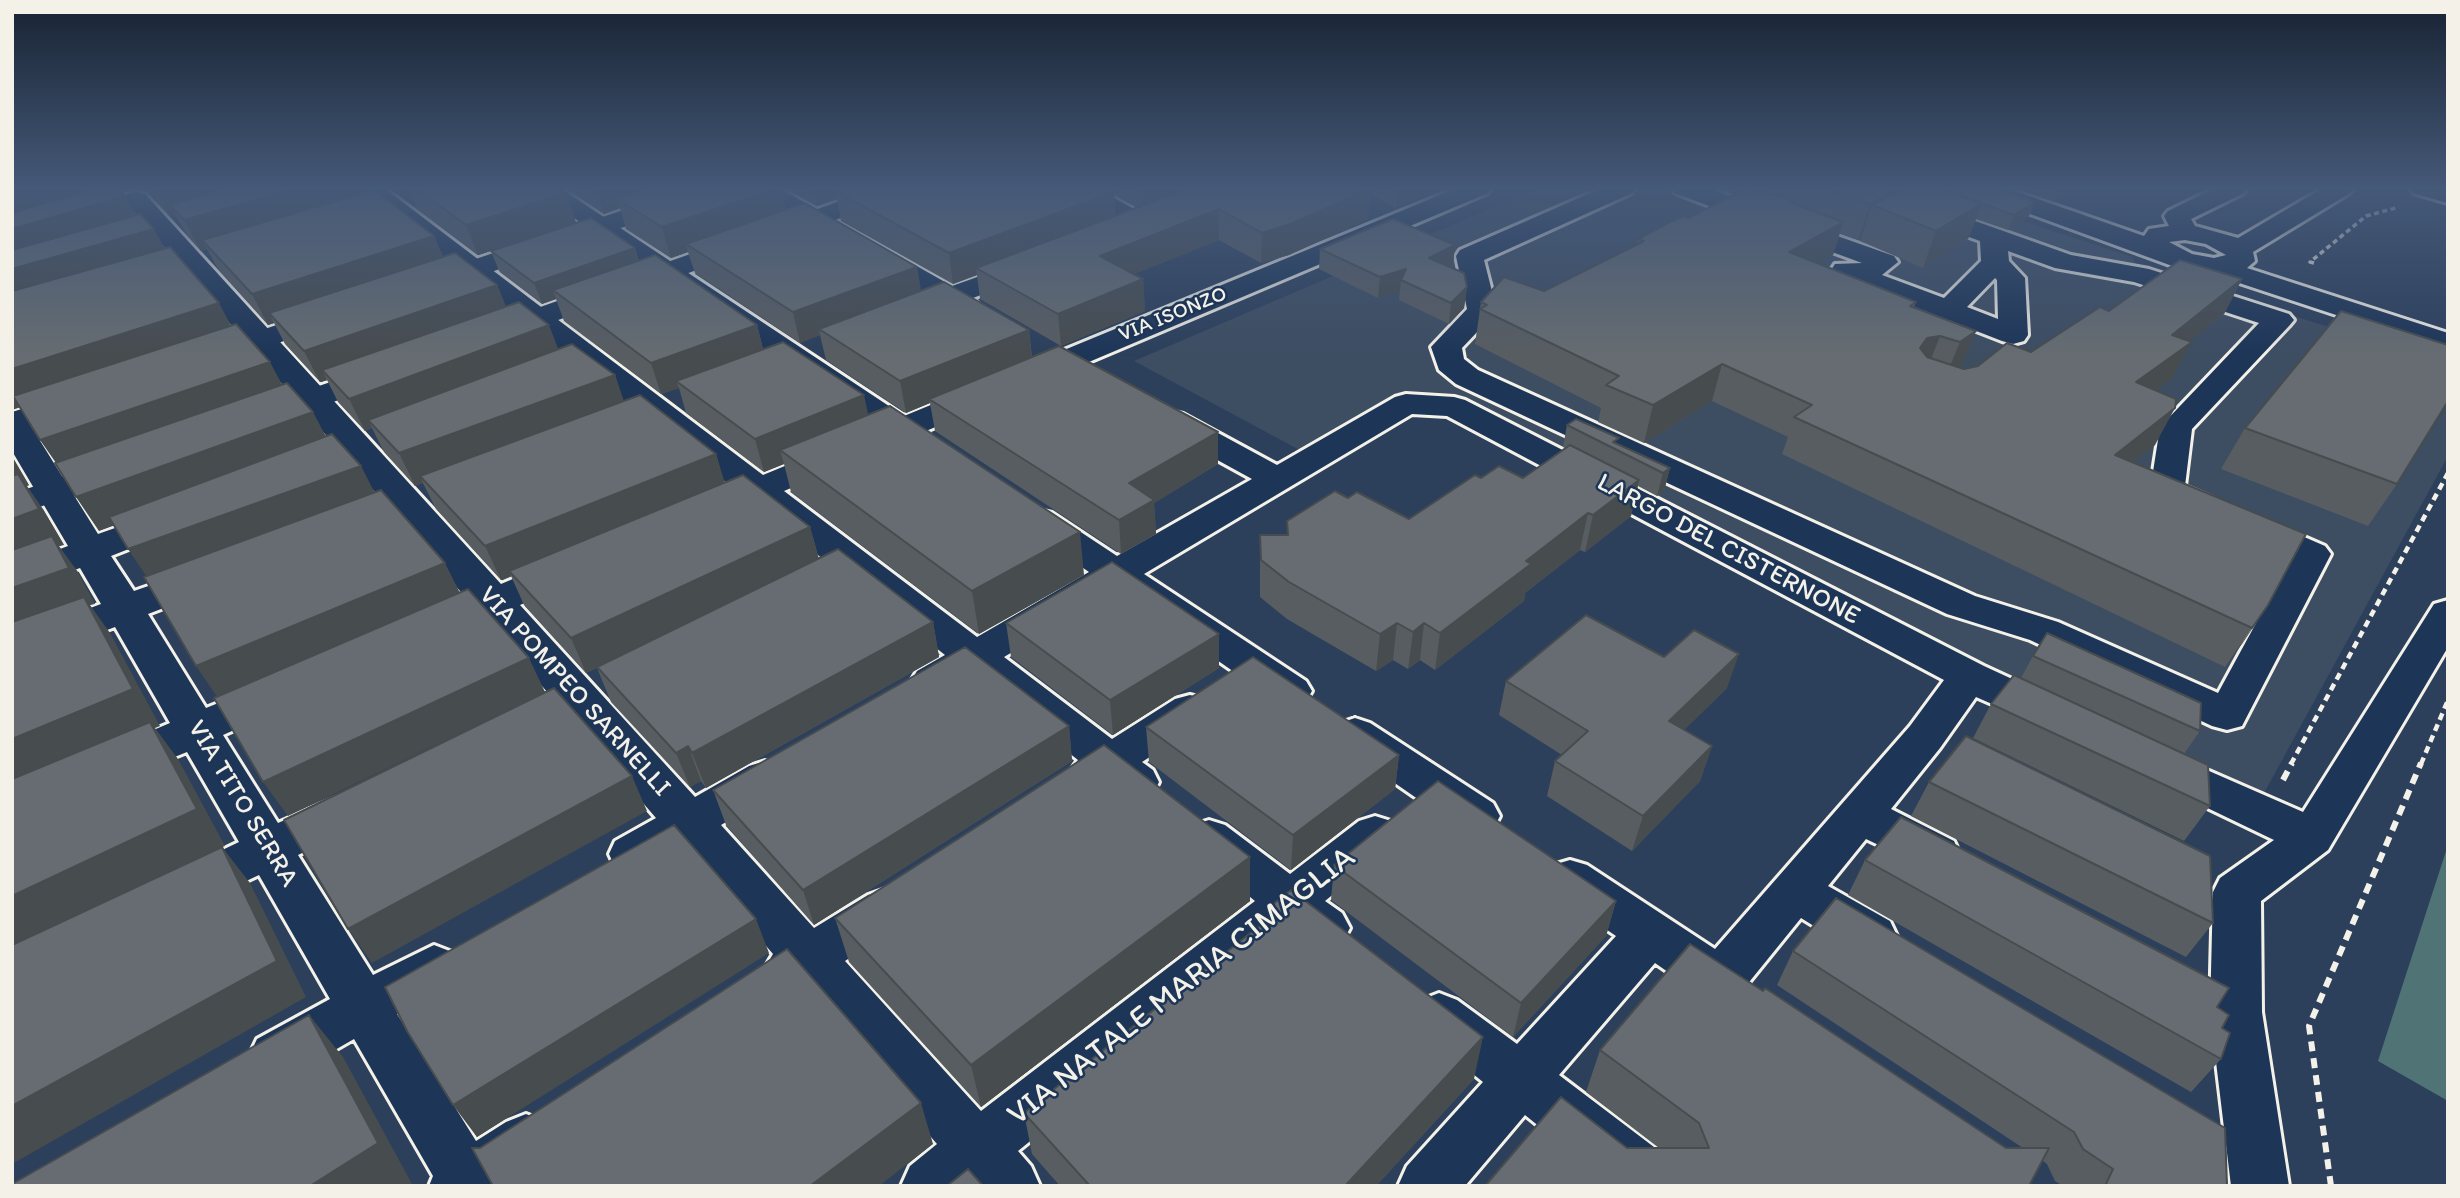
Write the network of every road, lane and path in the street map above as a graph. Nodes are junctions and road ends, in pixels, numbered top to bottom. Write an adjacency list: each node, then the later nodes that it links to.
1 (175, 244): 33 (street, VIA POMPEO SARNELLI)
2 (442, 244): 22 (street)
3 (547, 244): 22 (street)
4 (626, 244): 23 (street)
5 (745, 244): 23 (street)
6 (858, 244): 25 (street)
7 (1343, 244): 37 (street, VIA ISONZO)
8 (1497, 244): 16 (street)
9 (1835, 244): 27 (street)
10 (1986, 244): 16 (street)
11 (2142, 244): 18 (street)
12 (2157, 244): 18 (street)
13 (2228, 244): 17 (street)
14 (2247, 244): 17 (street)
15 (2332, 244): 21 (path)
16 (1994, 249): 27 (street); 32 (street)
17 (2239, 249): 20 (street); 29 (street)
18 (2162, 251): 20 (street)
19 (1052, 258): 25 (street)
20 (2214, 265): 35 (street)
21 (2323, 266)
22 (473, 269): 24 (street); 28 (street)
23 (667, 272): 28 (street); 38 (street)
24 (393, 296)
25 (950, 297): 30 (street); 31 (street)
26 (354, 309): 33 (street)
27 (1948, 310): 32 (street)
28 (537, 318): 36 (street); 39 (street)
29 (2448, 319)
30 (886, 323)
31 (994, 323)
32 (2013, 335): 40 (street)
33 (261, 340): 42 (street); 48 (street, VIA POMPEO SARNELLI)
34 (834, 343): 38 (street)
35 (2448, 343)
36 (458, 347)
37 (1049, 354): 45 (street); 54 (street, VIA ISONZO)
38 (796, 358): 43 (street); 54 (street)
39 (589, 359): 44 (street); 50 (street)
40 (1994, 361)
41 (405, 365): 48 (street)
42 (182, 366)
43 (758, 372)
44 (550, 373)
45 (1096, 380)
46 (104, 393): 51 (street)
47 (694, 396): 50 (street)
48 (313, 398): 53 (street); 69 (street, VIA POMPEO SARNELLI)
49 (1144, 407): 58 (street)
50 (655, 410): 52 (street); 59 (street)
51 (12, 423): 60 (street, VIA TITO SERRA)
52 (618, 424)
53 (235, 426)
54 (901, 429): 56 (street); 59 (street, VIA ISONZO)
55 (144, 458): 60 (street)
56 (947, 460)
57 (2448, 473): 90 (path)
58 (1277, 479): 67 (street, LARGO DEL CISTERNONE); 76 (street, LARGO DEL CISTERNONE)
59 (758, 489): 63 (street, VIA ISONZO); 74 (street)
60 (33, 498): 64 (street, VIA TITO SERRA)
61 (1004, 498): 67 (street)
62 (204, 507): 64 (street)
63 (707, 511)
64 (90, 551): 68 (street); 70 (street, VIA TITO SERRA)
65 (594, 559): 69 (street)
66 (226, 570): 70 (street)
67 (1118, 575): 74 (street, LARGO DEL CISTERNONE); 75 (street)
68 (12, 581)
69 (493, 601): 72 (street); 91 (street, VIA POMPEO SARNELLI)
70 (124, 609): 73 (street); 81 (street, VIA TITO SERRA)
71 (2448, 613): 92 (street)
72 (406, 638)
73 (12, 652)
74 (974, 656): 79 (street, LARGO DEL CISTERNONE); 84 (street)
75 (1256, 667): 84 (street); 86 (street)
76 (1969, 676): 80 (street, LARGO DEL CISTERNONE); 89 (street)
77 (307, 681): 81 (street)
78 (2448, 700): 119 (path)
79 (891, 705)
80 (2080, 728)
81 (196, 729): 85 (street); 93 (street, VIA TITO SERRA)
82 (2129, 751): 90 (street)
83 (796, 760): 91 (street)
84 (1110, 761): 88 (street); 98 (street)
85 (86, 778)
86 (1434, 787): 98 (street, VIA NATALE MARIA CIMAGLIA); 100 (street)
87 (380, 794): 93 (street)
88 (1052, 799)
89 (1858, 813): 95 (street); 97 (street)
90 (2264, 815): 92 (street)
91 (689, 822): 94 (street); 103 (street, VIA POMPEO SARNELLI)
92 (2312, 837): 113 (street)
93 (268, 848): 99 (street); 107 (street, VIA TITO SERRA)
94 (593, 877)
95 (1979, 877)
96 (925, 882): 103 (street)
97 (1796, 891): 100 (street); 104 (street)
98 (1290, 901): 102 (street); 112 (street, VIA NATALE MARIA CIMAGLIA)
99 (159, 903)
100 (1650, 933): 109 (street)
101 (472, 945): 107 (street)
102 (1356, 952)
103 (809, 958): 106 (street); 112 (street, VIA POMPEO SARNELLI)
104 (1915, 962)
105 (1411, 994): 109 (street)
106 (752, 995)
107 (364, 1006): 108 (street); 114 (street, VIA TITO SERRA)
108 (234, 1079)
109 (1521, 1079): 117 (street); 118 (street)
110 (559, 1120): 114 (street)
111 (2211, 1137): 113 (street)
112 (978, 1148): 115 (street, VIA NATALE MARIA CIMAGLIA); 116 (street, VIA POMPEO SARNELLI)
113 (2259, 1175)
114 (465, 1184)
115 (930, 1186)
116 (1011, 1186)
117 (1427, 1186)
118 (1659, 1186)
119 (2331, 1186)

